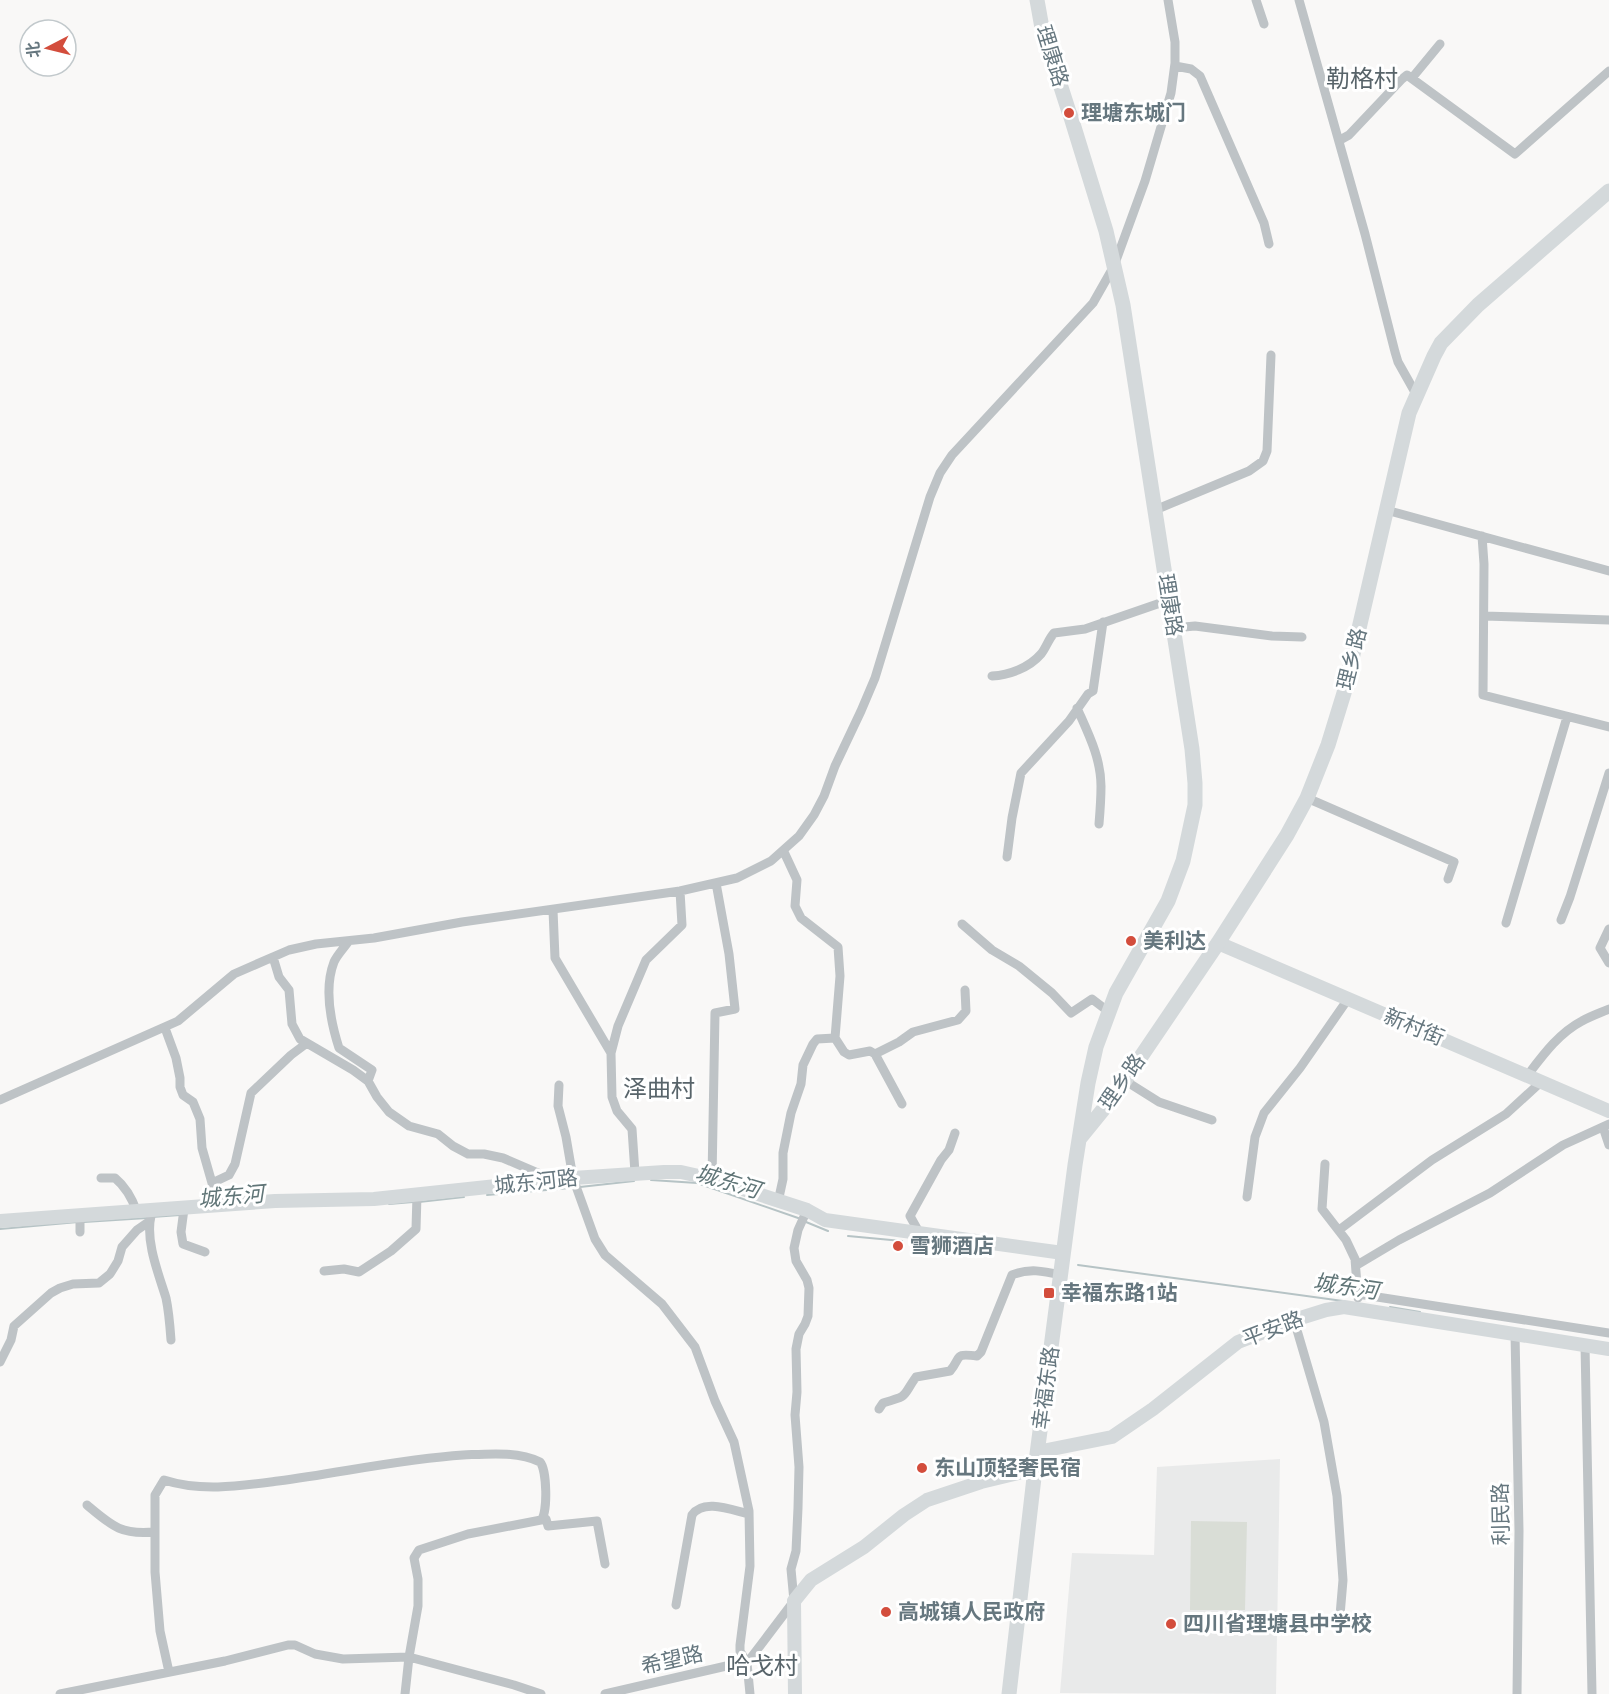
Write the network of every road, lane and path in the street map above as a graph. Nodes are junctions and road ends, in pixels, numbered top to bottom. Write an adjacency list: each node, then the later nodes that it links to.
1 (1037, 0): 13 (main road, 理康路)
2 (1167, 0): 7 (street)
3 (1256, 0): 5 (street)
4 (1299, 0): 10 (street)
5 (1264, 24)
6 (1440, 44): 9 (street)
7 (1175, 66): 12 (street); 13 (street)
8 (1609, 71): 9 (street)
9 (1412, 78): 10 (street)
10 (1340, 140): 15 (street)
11 (1609, 191): 15 (main road, 理乡路)
12 (1269, 244)
13 (1114, 266): 16 (main road, 理康路); 33 (street)
14 (1271, 355): 16 (street)
15 (1416, 394): 17 (main road, 理乡路)
16 (1155, 510): 20 (main road, 理康路)
17 (1386, 510): 18 (street); 31 (main road, 理乡路)
18 (1482, 536): 19 (street); 21 (street)
19 (1609, 571)
20 (1169, 600): 23 (street); 24 (main road, 理康路)
21 (1484, 616): 22 (street); 28 (street)
22 (1609, 620)
23 (1103, 622): 26 (street); 27 (street)
24 (1173, 628): 25 (street); 50 (main road, 理康路)
25 (1302, 638)
26 (992, 676)
27 (1077, 708): 32 (street); 34 (street)
28 (1567, 717): 29 (street); 40 (street)
29 (1609, 727)
30 (1609, 773): 39 (street)
31 (1308, 798): 35 (street); 44 (main road, 理乡路)
32 (1099, 824)
33 (784, 852): 36 (street); 52 (street)
34 (1007, 857)
35 (1448, 879)
36 (716, 883): 37 (street); 74 (street)
37 (680, 891): 38 (street); 54 (street)
38 (553, 910): 43 (street); 54 (street)
39 (1561, 920)
40 (1506, 923)
41 (962, 924): 50 (street)
42 (1609, 929): 46 (street)
43 (348, 942): 45 (street); 58 (street)
44 (1218, 943): 48 (street, 新村街); 57 (main road, 理乡路)
45 (273, 957): 51 (street); 53 (street)
46 (1609, 963)
47 (965, 990): 55 (street)
48 (1348, 999): 56 (street, 新村街); 78 (street)
49 (1609, 1009): 56 (street)
50 (1109, 1012): 60 (main road, 理康路)
51 (165, 1028): 63 (street); 77 (street)
52 (835, 1038): 55 (street); 80 (street)
53 (306, 1043): 58 (street); 77 (street)
54 (611, 1053): 72 (street)
55 (875, 1054): 64 (street)
56 (1527, 1076): 59 (street, 新村街)
57 (1124, 1080): 62 (main road, 理乡路); 66 (street)
58 (368, 1081): 75 (street)
59 (1541, 1082): 65 (street, 新村街); 88 (street)
60 (1088, 1083): 62 (main road); 69 (main road, 幸福东路)
61 (559, 1085): 76 (street)
62 (1114, 1095): 69 (main road, 理乡路)
63 (0, 1100)
64 (902, 1104)
65 (1609, 1111)
66 (1212, 1120)
67 (1606, 1125): 70 (street); 93 (street)
68 (955, 1133): 90 (street)
69 (1080, 1138): 92 (main road, 幸福东路)
70 (1609, 1145)
71 (1325, 1164): 88 (street)
72 (635, 1173): 74 (street, 城东河路); 76 (street, 城东河路)
73 (101, 1178): 82 (street)
74 (712, 1179): 80 (street, 城东河路)
75 (555, 1180): 76 (street, 城东河路); 79 (street, 城东河路)
76 (574, 1181): 108 (street)
77 (212, 1183): 81 (street)
78 (1247, 1197)
79 (417, 1201): 81 (street, 城东河路); 94 (street)
80 (778, 1202): 86 (street, 城东河路)
81 (216, 1206): 83 (street, 城东河路)
82 (137, 1212): 84 (street, 城东河路); 85 (street, 城东河路)
83 (183, 1214): 85 (street, 城东河路); 91 (street)
84 (80, 1216): 87 (street, 城东河路); 89 (street)
85 (151, 1216): 100 (street); 103 (street)
86 (804, 1217): 90 (street, 城东河路); 112 (street)
87 (0, 1221)
88 (1339, 1230): 93 (street)
89 (80, 1232)
90 (920, 1234): 92 (street, 城东河路)
91 (205, 1252)
92 (1063, 1253): 95 (main road, 幸福东路)
93 (1357, 1265): 96 (street)
94 (324, 1271)
95 (1061, 1275): 104 (street); 105 (main road, 幸福东路)
96 (1359, 1303): 97 (street, 平安路); 98 (street); 99 (street, 平安路)
97 (1294, 1320): 105 (street, 平安路); 114 (street)
98 (1609, 1333)
99 (1515, 1334): 101 (street, 平安路); 125 (street, 利民路)
100 (171, 1340)
101 (1585, 1345): 102 (street, 平安路); 126 (street)
102 (1609, 1349)
103 (0, 1362)
104 (879, 1409)
105 (1038, 1452): 106 (main road, 幸福东路)
106 (1035, 1469): 112 (street); 124 (main road, 幸福东路)
107 (87, 1505): 110 (street)
108 (749, 1514): 113 (street); 116 (street)
109 (544, 1518): 110 (street); 111 (street); 115 (street)
110 (154, 1532): 117 (street)
111 (605, 1564)
112 (794, 1601): 116 (street); 123 (street)
113 (676, 1605)
114 (1339, 1627)
115 (409, 1657): 117 (street); 119 (street); 120 (street)
116 (747, 1663): 121 (street, 希望路); 122 (street)
117 (169, 1672): 118 (street)
118 (60, 1694)
119 (405, 1694)
120 (541, 1694)
121 (604, 1694)
122 (750, 1694)
123 (795, 1694)
124 (1009, 1694)
125 (1517, 1694)
126 (1592, 1694)

